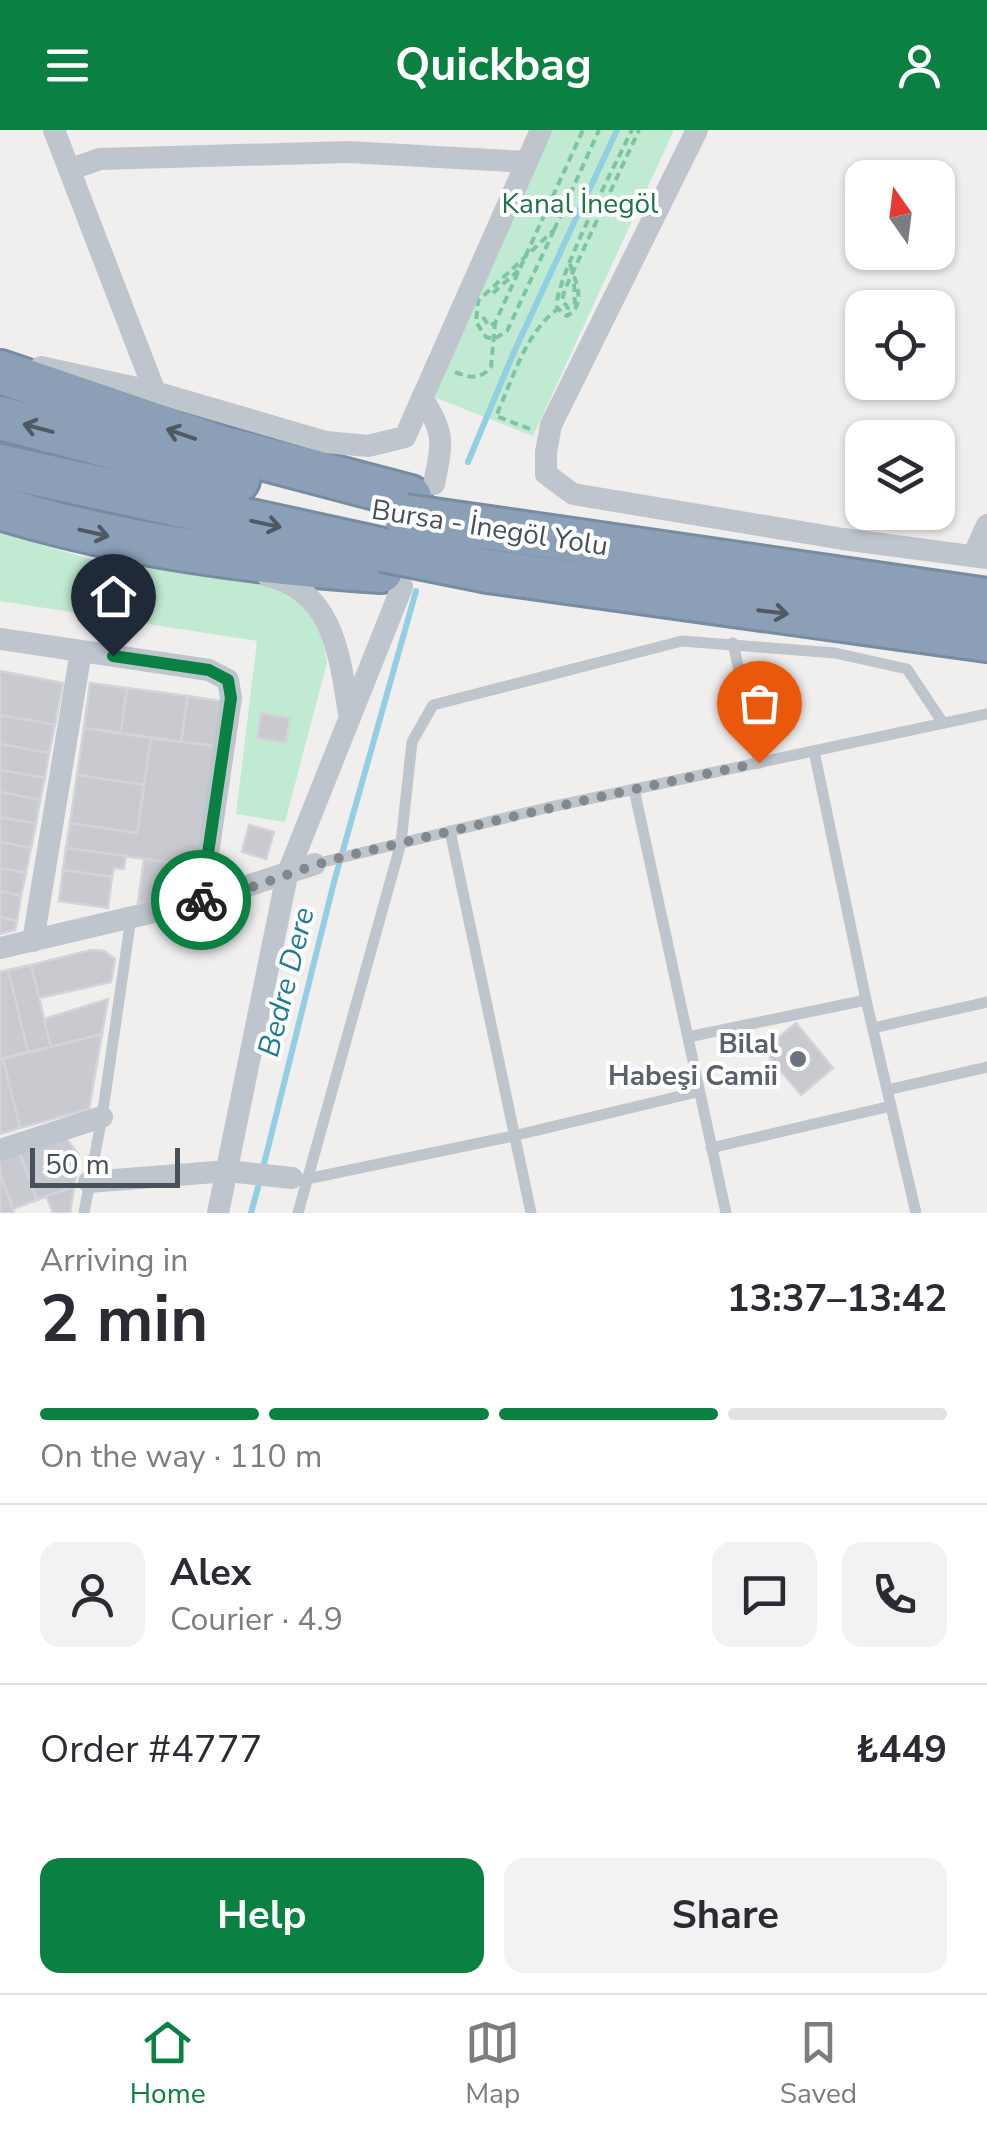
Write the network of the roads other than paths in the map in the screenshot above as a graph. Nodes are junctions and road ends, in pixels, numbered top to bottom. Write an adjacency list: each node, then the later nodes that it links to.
1 (54, 130): 6 (street)
2 (541, 130): 5 (street)
3 (696, 130): 16 (street)
4 (349, 141): 5 (street); 6 (street)
5 (526, 162): 10 (street)
6 (71, 169): 9 (street)
7 (0, 358): 9 (street)
8 (0, 372): 15 (highway, one-way to 8)
9 (155, 392): 10 (street)
10 (422, 398): 15 (street)
11 (0, 418): 15 (highway, Bursa - İnegöl Yolu, one-way to 11)
12 (0, 466): 15 (highway, Bursa - İnegöl Yolu, one-way to 15)
13 (0, 508): 18 (highway, one-way to 18)
14 (987, 525): 19 (street)
15 (403, 534): 18 (highway); 20 (highway, Bursa - İnegöl Yolu, bridge); 24 (highway, Bursa - İnegöl Yolu, one-way to 24, bridge); 28 (street)
16 (818, 534): 17 (street); 20 (street)
17 (860, 540): 19 (street); 21 (street)
18 (149, 544): 28 (street)
19 (980, 557)
20 (788, 571): 21 (highway, Bursa - İnegöl Yolu)
21 (897, 587): 22 (highway, Bursa - İnegöl Yolu)
22 (987, 600)
23 (0, 639): 26 (street)
24 (987, 640)
25 (732, 643): 29 (lane); 31 (lane); 34 (lane)
26 (81, 651): 37 (street); 39 (street)
27 (987, 714): 29 (lane)
28 (350, 718): 36 (street)
29 (942, 723): 30 (lane)
30 (814, 751): 31 (lane); 41 (lane)
31 (759, 763): 32 (lane)
32 (634, 789): 33 (lane); 44 (lane)
33 (450, 831): 34 (lane); 50 (lane)
34 (400, 843): 35 (lane); 54 (lane)
35 (315, 864): 36 (street)
36 (286, 875): 37 (street); 53 (street)
37 (201, 901): 38 (street)
38 (131, 918): 39 (street); 49 (lane)
39 (33, 941): 40 (street)
40 (0, 948)
41 (866, 1000): 43 (lane); 44 (lane)
42 (987, 1002): 43 (lane)
43 (872, 1028): 46 (lane)
44 (688, 1037): 47 (lane)
45 (987, 1067): 46 (lane)
46 (887, 1090): 48 (lane)
47 (697, 1092): 50 (lane); 51 (lane)
48 (891, 1106): 51 (lane); 61 (lane)
49 (102, 1117): 52 (street); 55 (lane)
50 (513, 1136): 54 (lane); 59 (lane)
51 (711, 1148): 60 (lane)
52 (0, 1150)
53 (235, 1172): 54 (street); 55 (street); 57 (street)
54 (300, 1180): 58 (lane)
55 (89, 1182): 56 (lane)
56 (84, 1213)
57 (218, 1213)
58 (298, 1213)
59 (532, 1213)
60 (726, 1213)
61 (916, 1213)

